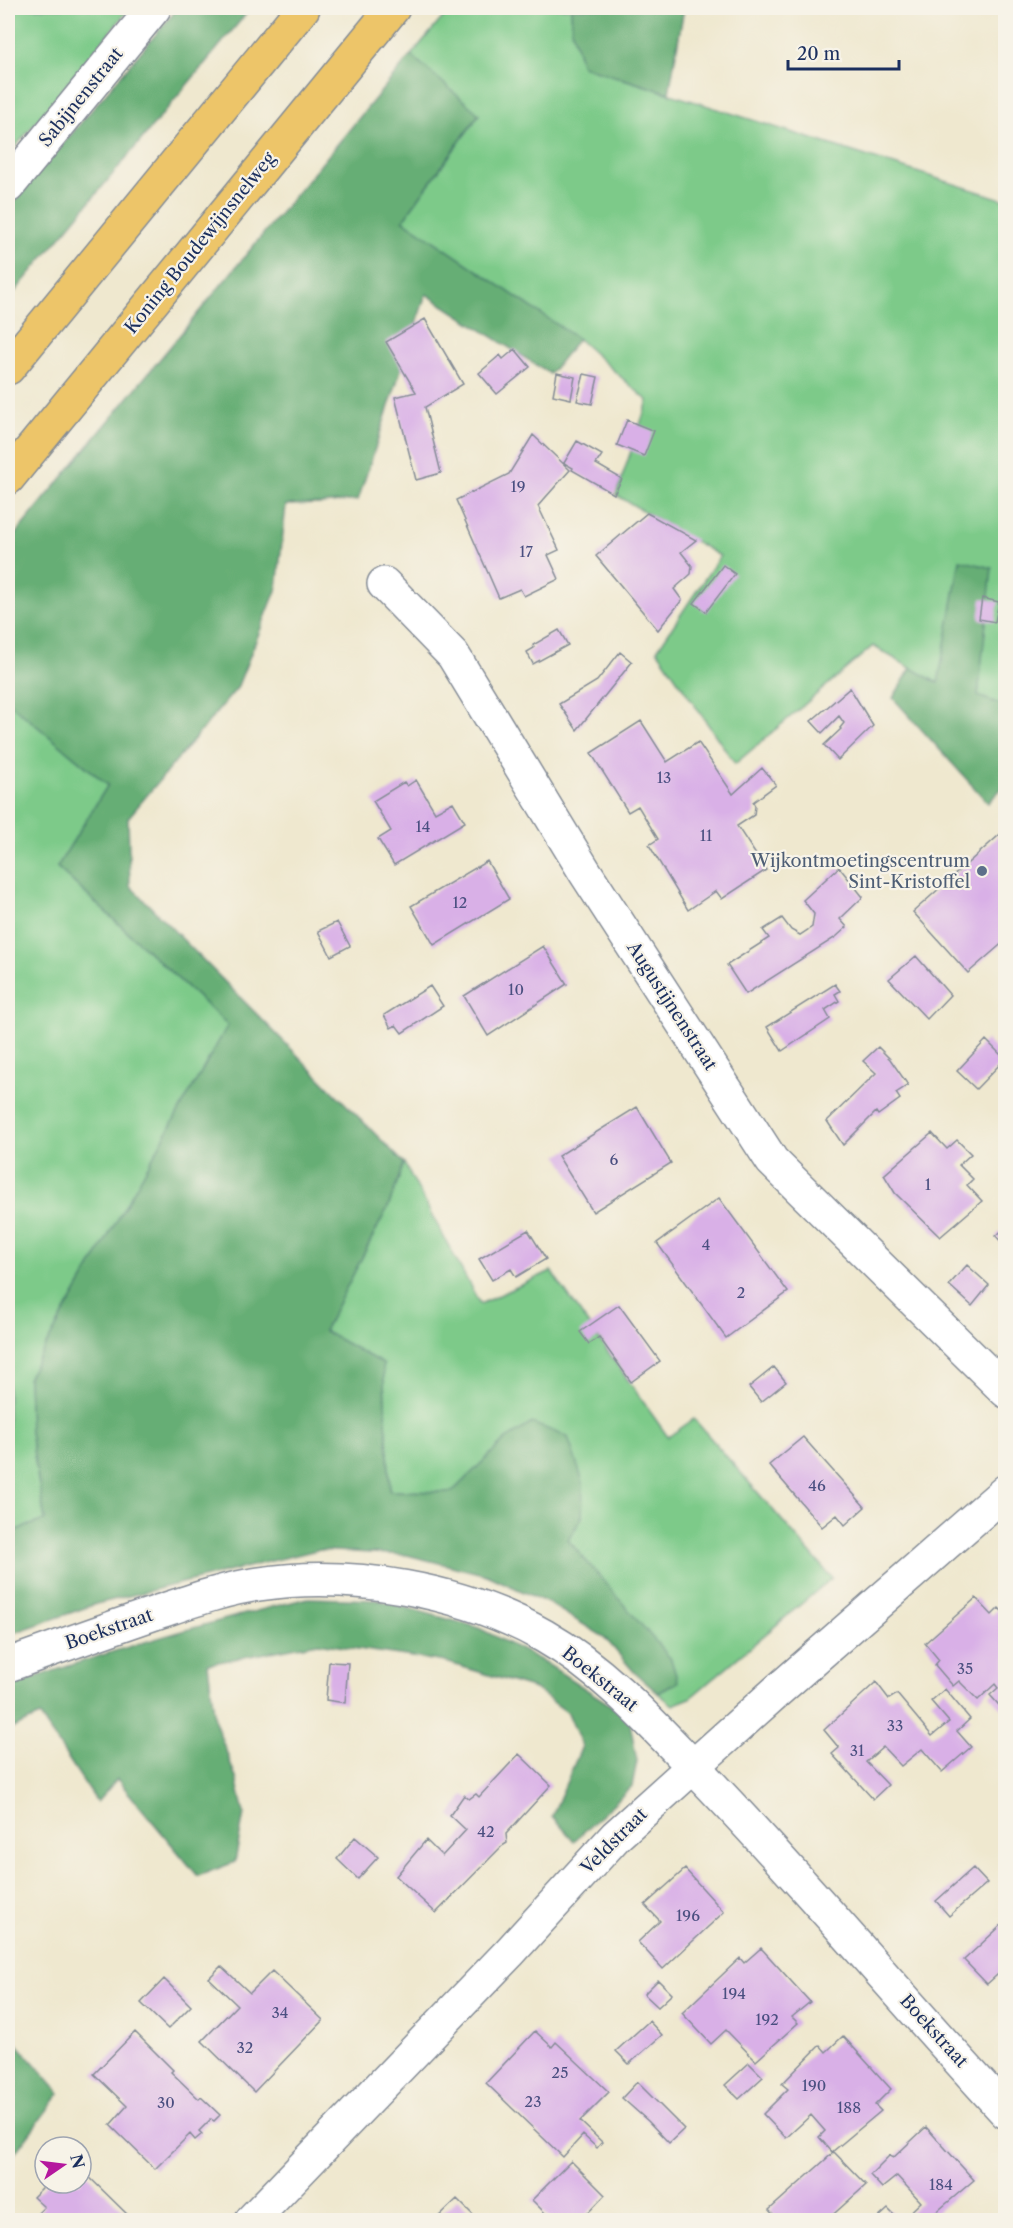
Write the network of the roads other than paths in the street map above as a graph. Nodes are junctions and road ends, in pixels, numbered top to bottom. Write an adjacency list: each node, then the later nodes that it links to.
1 (154, 8): 4 (street, Sabijnenstraat)
2 (303, 8): 5 (highway)
3 (393, 8): 6 (highway, Koning Boudewijnsnelweg)
4 (8, 186)
5 (8, 368)
6 (8, 478)
7 (384, 584): 8 (street, Augustijnenstraat)
8 (1005, 1391)
9 (1005, 1491): 11 (street, Veldstraat)
10 (8, 1665): 11 (street, Boekstraat)
11 (693, 1767): 12 (street, Boekstraat); 13 (street, Veldstraat)
12 (1005, 2112)
13 (252, 2220)

